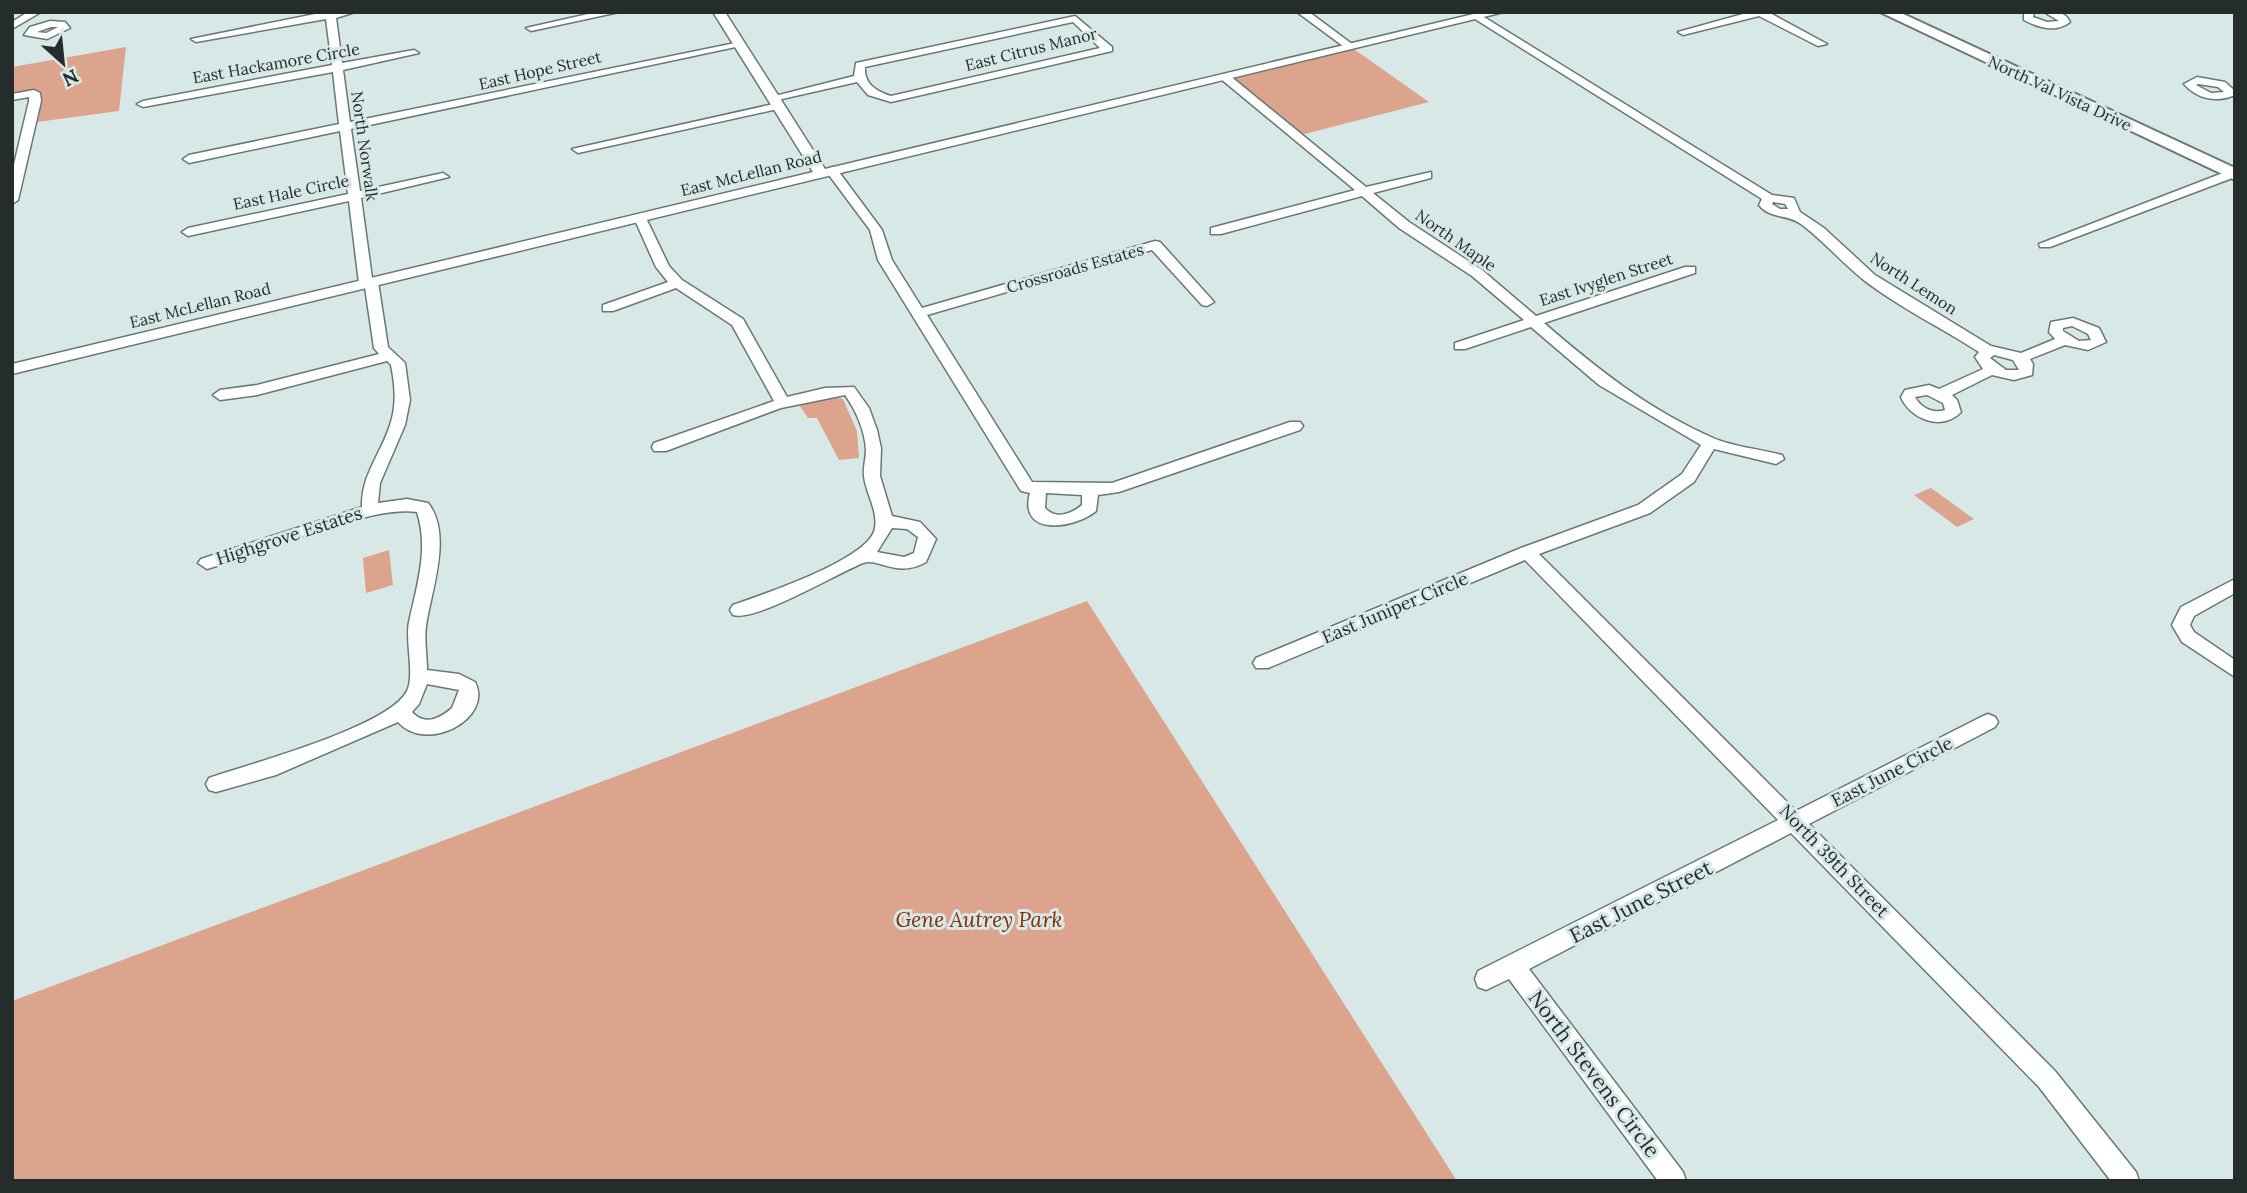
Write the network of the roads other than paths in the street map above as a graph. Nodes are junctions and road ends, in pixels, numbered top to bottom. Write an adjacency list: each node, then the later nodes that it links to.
1 (36, 12): 13 (street)
2 (350, 12): 11 (street)
3 (614, 12): 14 (street)
4 (719, 12): 19 (street)
5 (1302, 12): 20 (street)
6 (1498, 12): 12 (street, East McLellan Road)
7 (1886, 12): 39 (main road, North Val Vista Drive)
8 (2029, 12): 10 (street)
9 (1762, 13): 16 (street); 18 (street)
10 (2059, 13)
11 (330, 14): 17 (street); 23 (street, North Norwalk)
12 (1474, 18): 20 (street, East McLellan Road); 22 (street)
13 (14, 26): 15 (street)
14 (531, 28)
15 (34, 29)
16 (1684, 32)
17 (196, 39)
18 (1822, 44)
19 (740, 45): 29 (street); 33 (street, East Hope Street)
20 (1351, 47): 24 (street, East McLellan Road)
21 (414, 54): 23 (street, East Hackamore Circle)
22 (1532, 55): 31 (street); 32 (street)
23 (338, 68): 30 (street, East Hackamore Circle); 33 (street, North Norwalk)
24 (1225, 77): 37 (street, East McLellan Road); 41 (street, North Maple)
25 (2235, 80): 27 (street)
26 (861, 82): 26 (street, East Citrus Manor); 29 (street, East Citrus Manor)
27 (2221, 85)
28 (12, 97): 42 (street)
29 (776, 103): 35 (street); 37 (street)
30 (144, 104)
31 (1635, 113): 32 (street); 34 (street)
32 (1621, 117): 34 (street)
33 (348, 128): 36 (street, East Hope Street); 43 (street, North Norwalk)
34 (1688, 148): 57 (street, North Lemon)
35 (578, 149)
36 (190, 159)
37 (827, 173): 44 (street, East McLellan Road); 53 (street)
38 (1427, 174): 41 (street)
39 (2234, 175): 47 (street, North Val Vista Drive)
40 (443, 177): 43 (street, East Hale Circle)
41 (1363, 191): 45 (street); 54 (street, North Maple)
42 (13, 195)
43 (356, 196): 46 (street, East Hale Circle); 49 (street, North Norwalk)
44 (640, 218): 49 (street, East McLellan Road); 50 (street)
45 (1216, 231)
46 (188, 232)
47 (2045, 244)
48 (1689, 270): 54 (street, East Ivyglen Street)
49 (368, 283): 58 (street, Highgrove Estates); 60 (street, East McLellan Road)
50 (677, 283): 52 (street); 64 (street)
51 (1207, 303): 53 (street, Crossroads Estates)
52 (608, 308)
53 (920, 313): 69 (street)
54 (1533, 322): 56 (street, East Ivyglen Street); 66 (street, North Maple)
55 (2065, 340): 59 (street)
56 (1460, 346)
57 (1988, 351): 59 (street); 61 (street)
58 (387, 356): 63 (street); 71 (street, Highgrove Estates)
59 (2020, 358): 61 (street)
60 (12, 369)
61 (1992, 370): 62 (street)
62 (1941, 394)
63 (220, 395)
64 (783, 404): 67 (street); 72 (street)
65 (1295, 426): 70 (street)
66 (1710, 443): 68 (street, North Maple); 73 (street, East Juniper Circle)
67 (660, 447)
68 (1776, 459)
69 (1039, 488): 70 (street); 70 (street)
70 (1090, 490)
71 (370, 509): 75 (street, Highgrove Estates); 80 (street, Highgrove Estates)
72 (884, 522): 74 (street); 74 (street)
73 (1527, 552): 78 (street, East Juniper Circle); 84 (street, North 39th Street)
74 (866, 555): 77 (street)
75 (207, 563)
76 (2235, 585): 79 (street)
77 (739, 610)
78 (1262, 663)
79 (2235, 670)
80 (419, 676): 81 (street); 81 (street)
81 (400, 712): 83 (street)
82 (1988, 722): 84 (street, East June Circle)
83 (216, 784)
84 (1796, 822): 85 (street, East June Street); 88 (street, North 39th Street)
85 (1514, 968): 86 (street, East June Street); 87 (street, North Stevens Circle)
86 (1486, 979)
87 (1674, 1181)
88 (2127, 1181)

